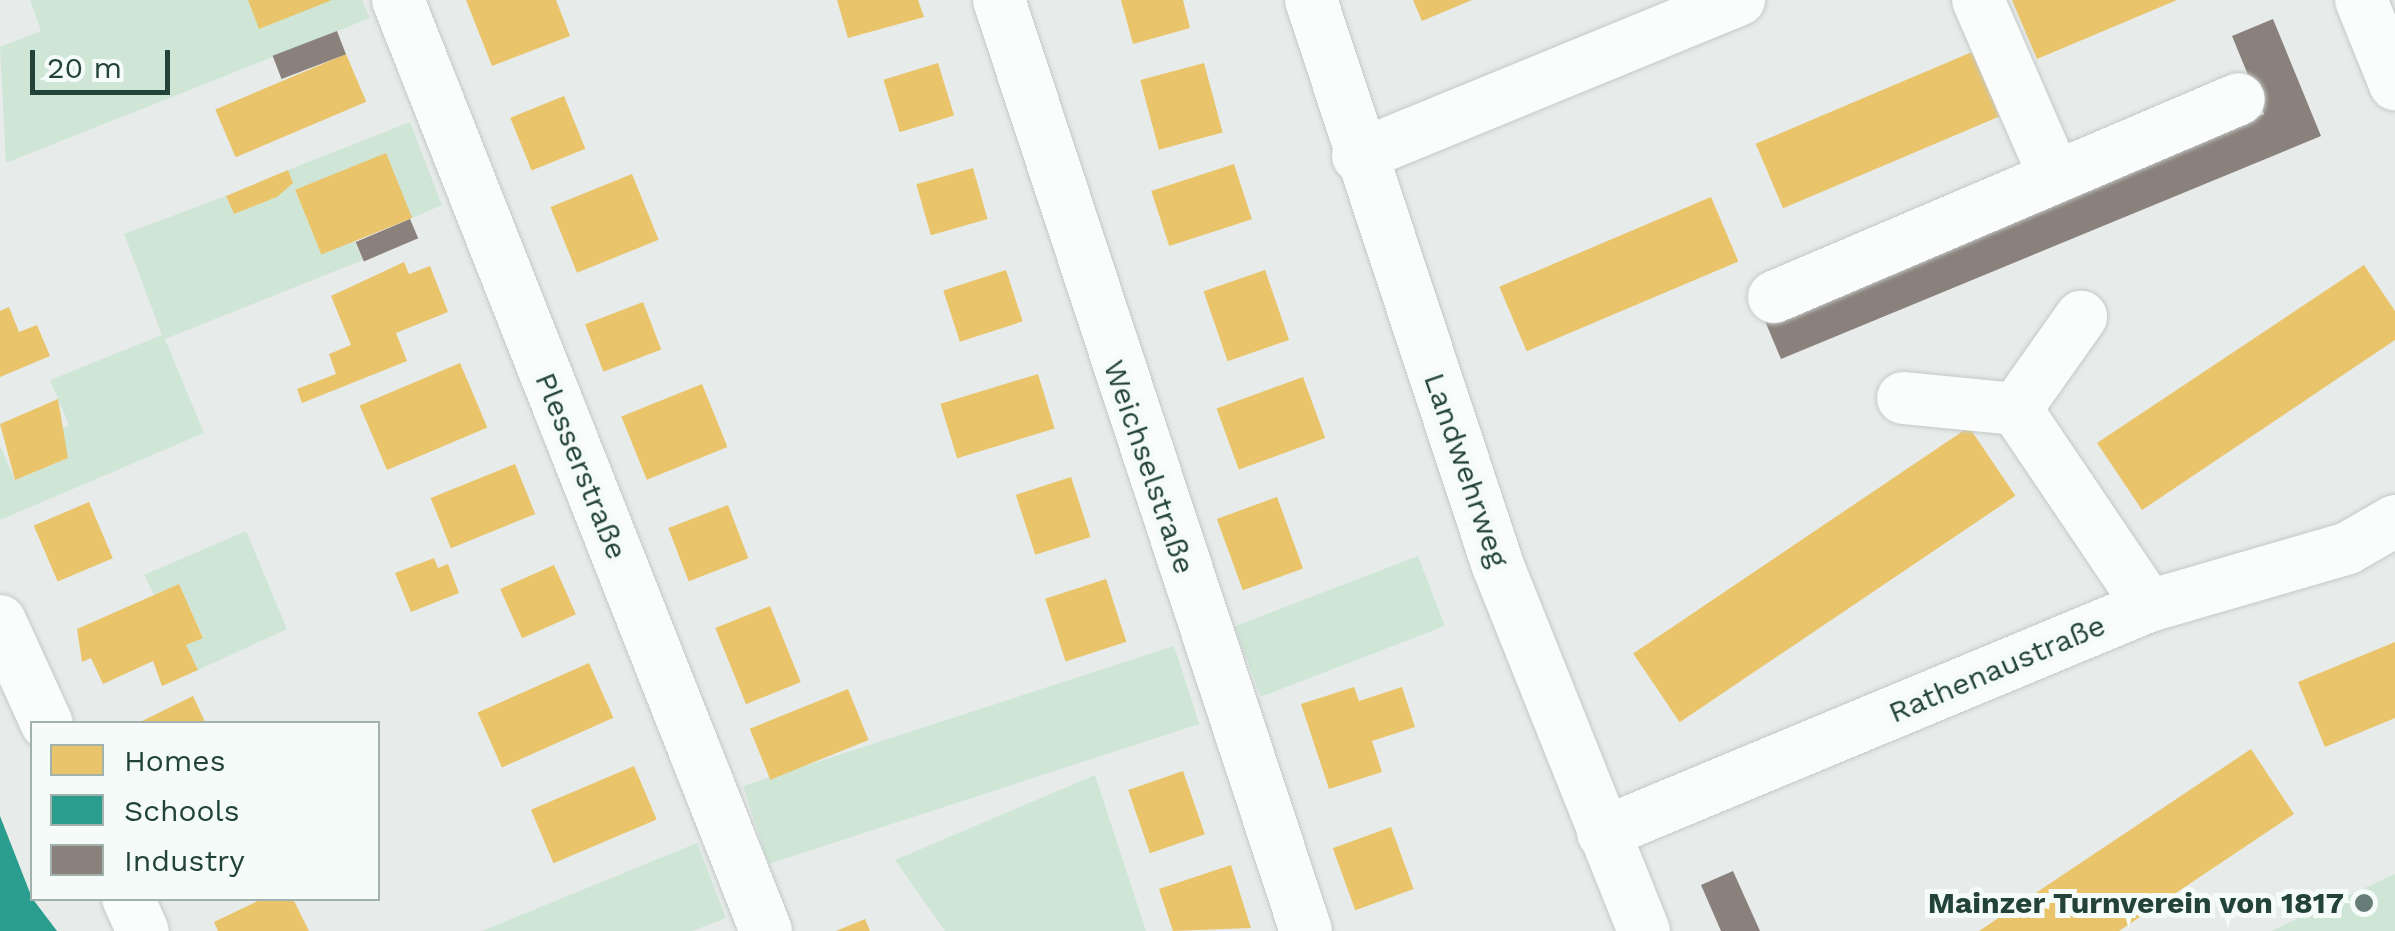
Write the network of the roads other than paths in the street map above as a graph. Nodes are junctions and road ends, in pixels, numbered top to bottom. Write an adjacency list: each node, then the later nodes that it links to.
1 (398, 0): 22 (street, Plesserstraße)
2 (999, 0): 23 (street, Weichselstraße)
3 (1312, 0): 9 (street, Landwehrweg)
4 (1740, 0): 9 (street)
5 (1978, 0): 10 (street)
6 (2361, 0): 7 (street)
7 (2395, 84)
8 (2239, 99): 10 (street)
9 (1358, 156): 19 (street, Landwehrweg)
10 (2055, 177): 11 (street)
11 (1774, 297)
12 (2081, 317): 14 (street)
13 (1903, 398): 14 (street)
14 (2016, 409): 16 (street)
15 (2395, 522): 16 (street, Rathenaustraße)
16 (2150, 606): 19 (street, Rathenaustraße)
17 (0, 621): 18 (street)
18 (46, 721)
19 (1604, 833): 24 (street, Landwehrweg)
20 (129, 901): 21 (street)
21 (144, 931)
22 (766, 931)
23 (1306, 931)
24 (1644, 931)

